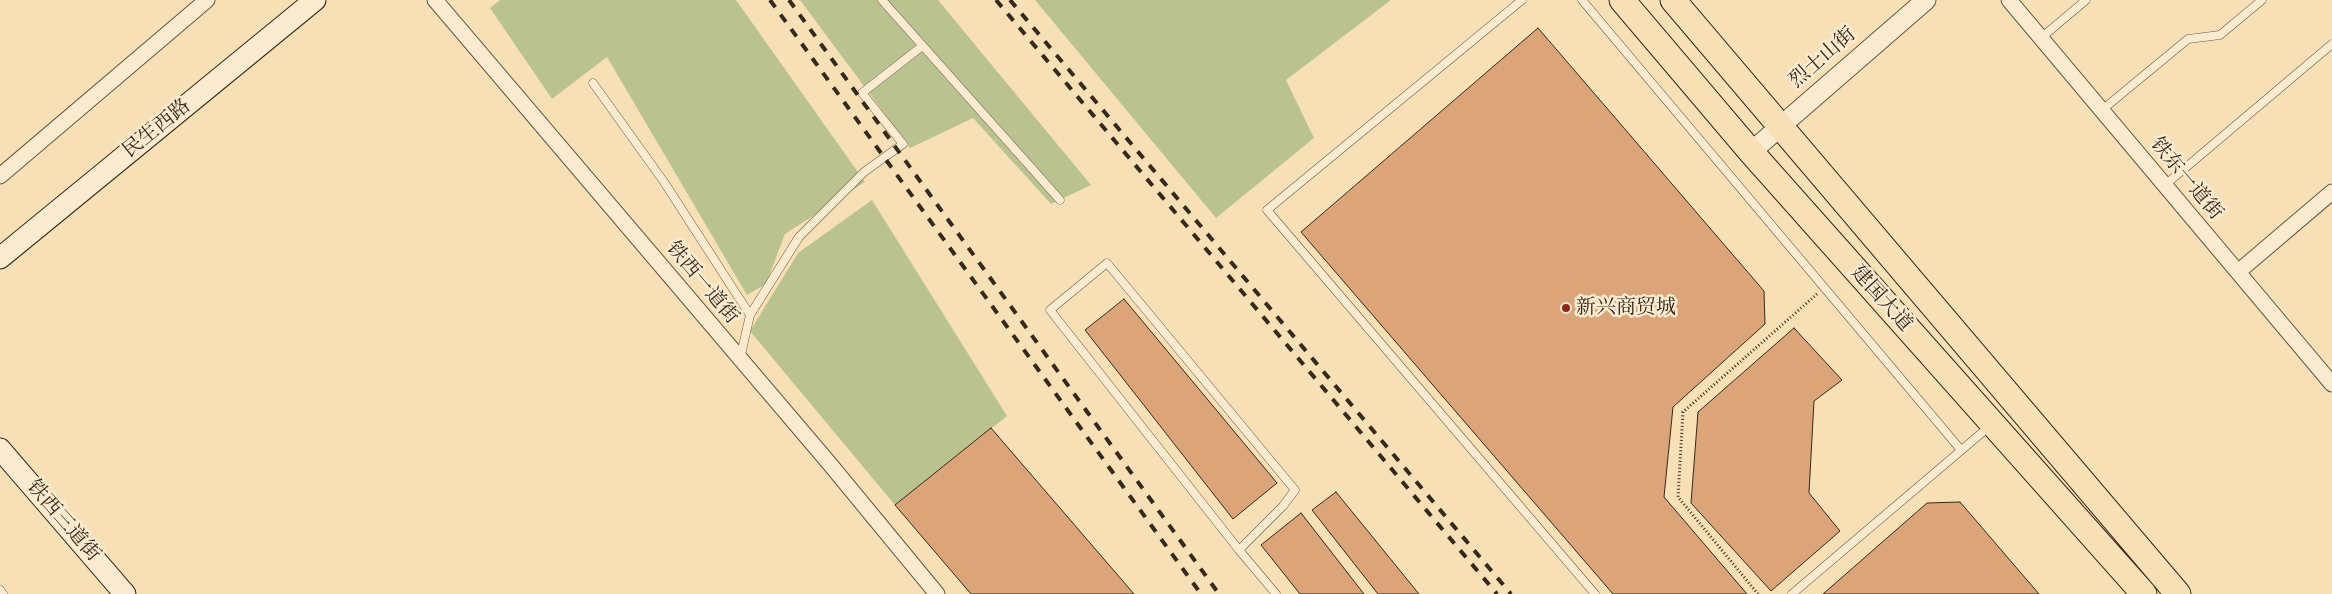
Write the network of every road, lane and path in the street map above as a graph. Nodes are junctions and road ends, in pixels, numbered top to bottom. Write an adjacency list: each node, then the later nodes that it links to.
1 (207, 0): 20 (street)
2 (315, 0): 24 (main road, 民生西路)
3 (435, 0): 28 (street, 铁西一道街)
4 (882, 0): 15 (lane)
5 (1522, 0): 39 (lane)
6 (1582, 0): 26 (lane)
7 (1622, 0): 19 (highway, 建国大道)
8 (1674, 0): 18 (highway, 建国大道)
9 (1926, 0): 18 (street, 烈士山街)
10 (2009, 0): 13 (street, 铁东一道街)
11 (2086, 0): 13 (lane)
12 (2262, 0): 17 (lane)
13 (2041, 38): 17 (street, 铁东一道街)
14 (2332, 44): 21 (lane)
15 (922, 47): 23 (lane); 27 (lane)
16 (593, 83): 27 (lane)
17 (2102, 110): 21 (street, 铁东一道街)
18 (1780, 125): 19 (street, 烈士山街); 43 (highway, 建国大道)
19 (1751, 152): 30 (highway, 建国大道)
20 (0, 176)
21 (2165, 185): 25 (street, 铁东一道街)
22 (2332, 192): 25 (street)
23 (1060, 200)
24 (0, 258)
25 (2238, 272): 29 (street, 铁东一道街)
26 (1824, 287): 32 (lane); 40 (path)
27 (750, 316): 28 (lane)
28 (740, 359): 37 (street, 铁西一道街)
29 (2332, 384)
30 (1992, 424): 32 (lane); 42 (highway, 建国大道)
31 (0, 449): 36 (main road, 铁西三道街)
32 (1961, 450): 41 (lane)
33 (1239, 550): 33 (lane); 38 (lane)
34 (0, 590): 35 (lane)
35 (3, 594)
36 (125, 594)
37 (937, 594)
38 (1276, 594)
39 (1595, 594)
40 (1758, 594)
41 (1792, 594)
42 (2144, 594)
43 (2178, 594)

